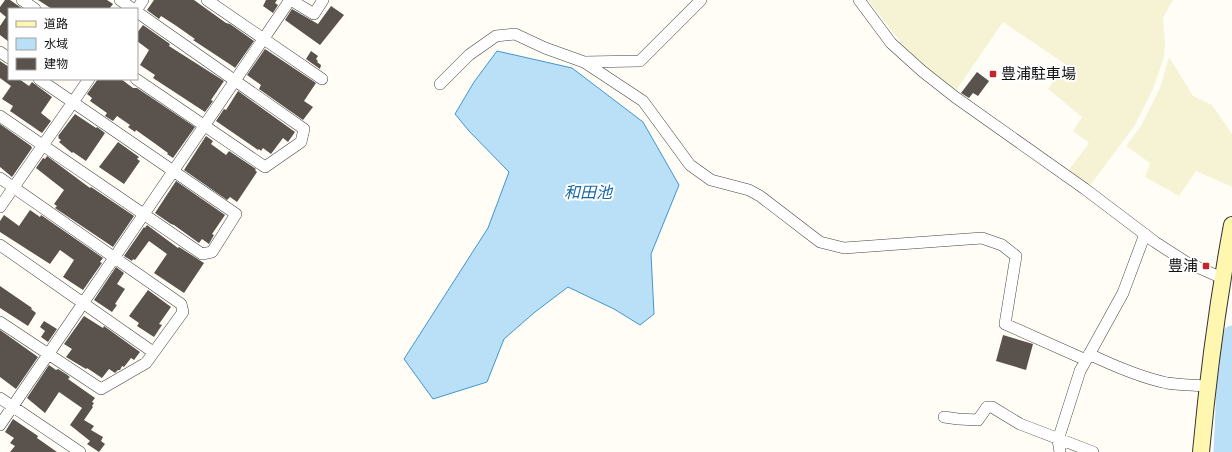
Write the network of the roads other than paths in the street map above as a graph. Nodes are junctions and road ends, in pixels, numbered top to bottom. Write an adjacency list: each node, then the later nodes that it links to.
1 (22, 0): 8 (street)
2 (120, 0): 9 (street)
3 (207, 0): 11 (street)
4 (291, 0): 5 (street); 11 (street)
5 (323, 0)
6 (701, 0): 12 (street)
7 (859, 0): 29 (street)
8 (34, 8)
9 (132, 8)
10 (138, 11): 17 (street)
11 (264, 39): 13 (street); 17 (street)
12 (584, 62): 18 (street); 37 (street)
13 (322, 79)
14 (40, 80): 19 (street)
15 (88, 80): 19 (street)
16 (137, 80): 21 (street)
17 (236, 80): 21 (street); 21 (street)
18 (440, 84)
19 (73, 102): 22 (street); 23 (street)
20 (0, 116): 22 (street)
21 (205, 126): 23 (street)
22 (43, 145): 25 (street); 27 (street)
23 (174, 171): 27 (street); 27 (street)
24 (0, 178): 25 (street)
25 (13, 188): 26 (street); 31 (street)
26 (0, 207)
27 (145, 214): 31 (street)
28 (1232, 225): 32 (main road)
29 (1145, 234): 32 (street); 37 (street)
30 (0, 245): 33 (street)
31 (114, 257): 33 (street); 35 (street)
32 (1222, 278): 38 (main road)
33 (83, 303): 35 (street); 36 (street)
34 (0, 322): 36 (street)
35 (153, 352): 36 (street)
36 (48, 355): 40 (street)
37 (1087, 357): 38 (street); 43 (street)
38 (1207, 386): 47 (main road)
39 (0, 398): 40 (street)
40 (13, 406): 42 (street); 44 (street)
41 (944, 417): 43 (street)
42 (0, 425)
43 (1058, 440): 45 (street); 46 (street)
44 (80, 452)
45 (1060, 452)
46 (1093, 452)
47 (1201, 452)

